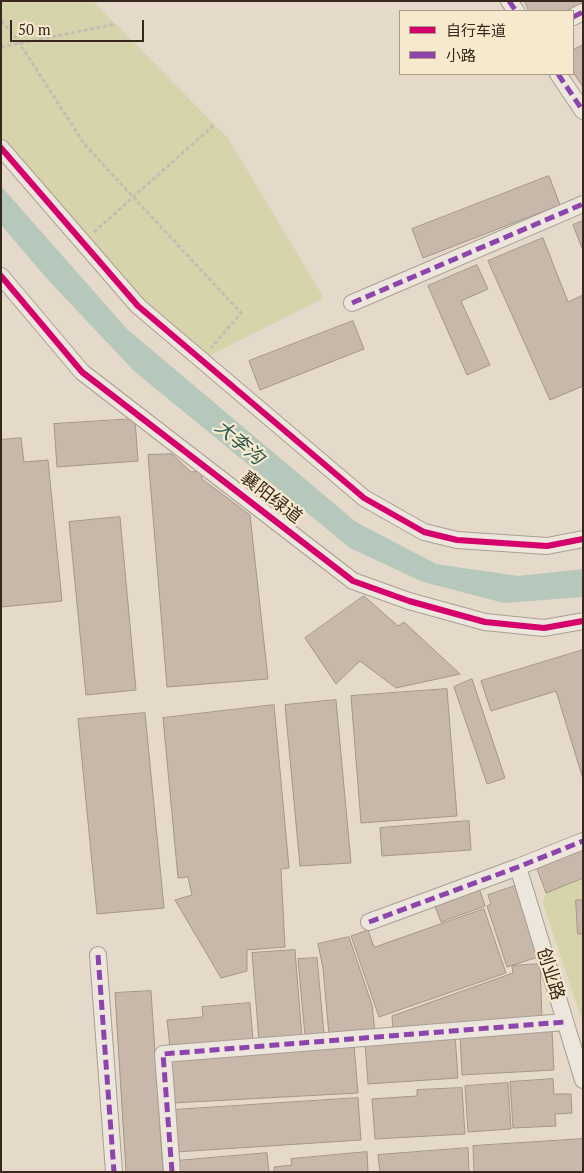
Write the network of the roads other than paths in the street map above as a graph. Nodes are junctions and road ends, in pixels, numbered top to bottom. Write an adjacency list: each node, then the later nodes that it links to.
1 (559, 75): 2 (street)
2 (583, 111)
3 (1, 148): 7 (street)
4 (583, 204): 6 (street)
5 (1, 276): 8 (street, 襄阳绿道)
6 (352, 303)
7 (583, 539)
8 (583, 621)
9 (583, 840): 10 (street)
10 (518, 867): 11 (street); 13 (street, 创业路)
11 (369, 922)
12 (98, 954): 15 (street)
13 (565, 1022): 14 (street, 创业路); 16 (street)
14 (583, 1080)
15 (114, 1172)
16 (172, 1172)

